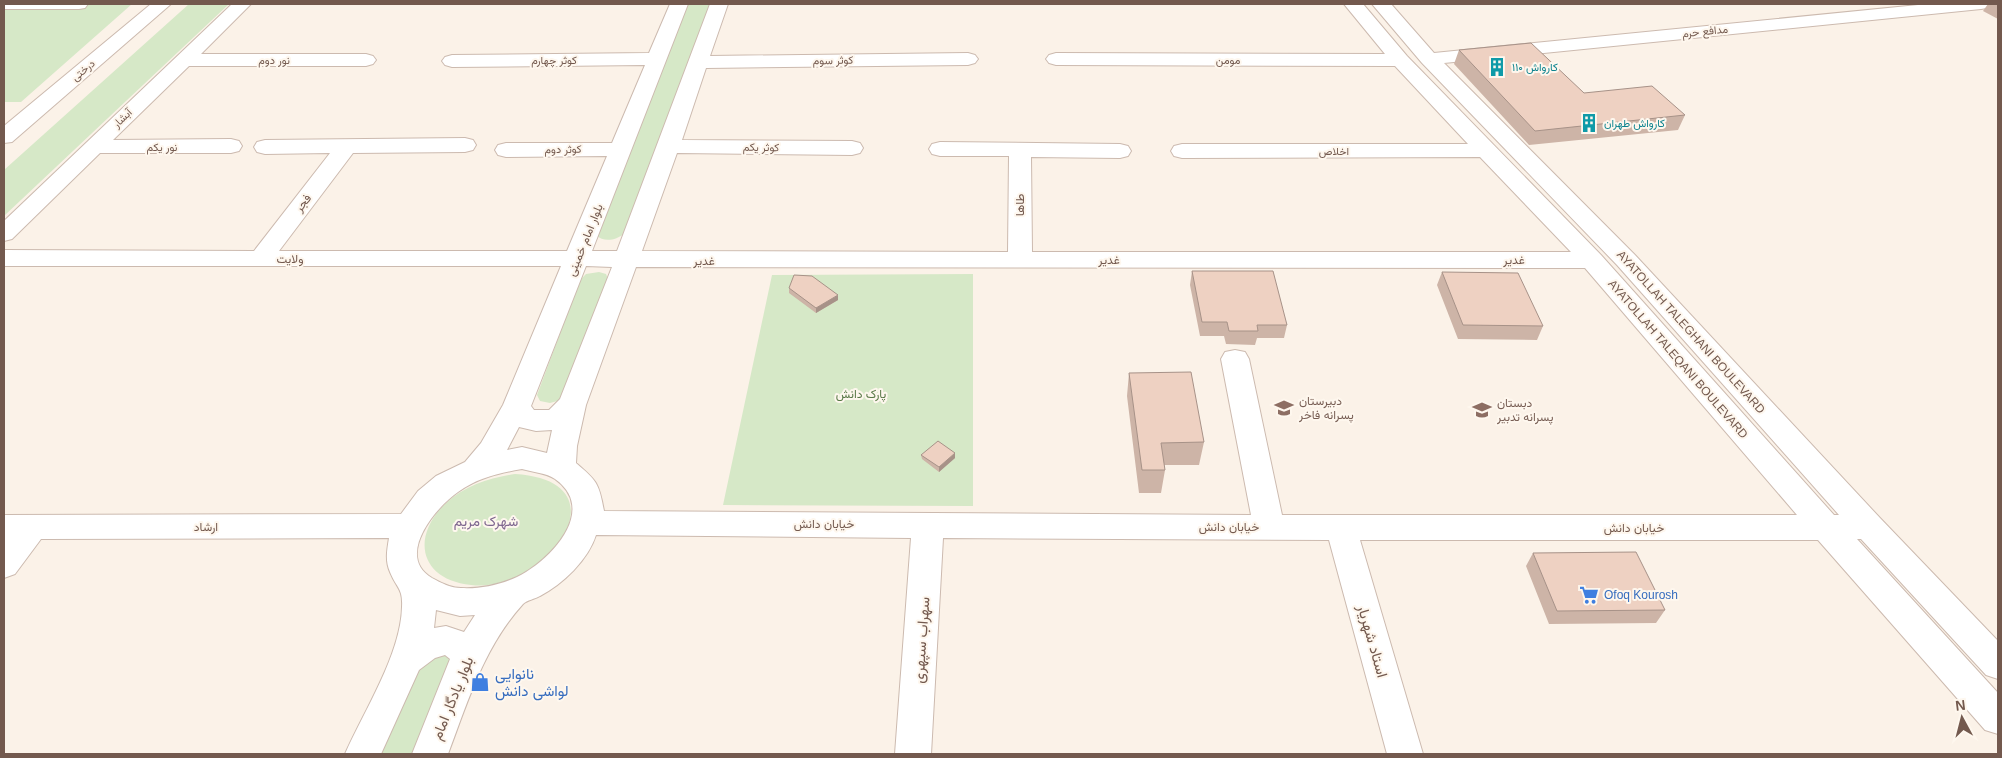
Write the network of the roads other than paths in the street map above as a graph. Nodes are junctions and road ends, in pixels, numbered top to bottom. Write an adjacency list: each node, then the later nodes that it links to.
1 (4, 4): 2 (street)
2 (79, 4)
3 (162, 4): 19 (street, درختی)
4 (242, 4): 14 (street, آبشار)
5 (679, 4): 10 (street, بلوار امام خمینی)
6 (719, 4): 18 (street)
7 (1353, 4): 16 (street, AYATOLLAH TALEQANI BOULEVARD)
8 (1381, 4): 13 (street, AYATOLLAH TALEGHANI BOULEVARD)
9 (1981, 4): 13 (street, مدافع حرم)
10 (657, 59): 17 (street, کوثر چهارم); 26 (street, بلوار امام خمینی)
11 (968, 59): 18 (street, کوثر سوم)
12 (1056, 59): 16 (street, مومن)
13 (1429, 59): 51 (street, AYATOLLAH TALEGHANI BOULEVARD)
14 (182, 60): 15 (street, نور دوم); 24 (street, آبشار)
15 (366, 60)
16 (1400, 60): 31 (street, AYATOLLAH TALEQANI BOULEVARD)
17 (452, 61)
18 (699, 62): 23 (street)
19 (4, 137)
20 (465, 145): 22 (street)
21 (232, 146): 24 (street, نور یکم)
22 (347, 146): 25 (street); 36 (street, فجر)
23 (669, 146): 27 (street, کوثر یکم); 38 (street)
24 (93, 147): 34 (street, آبشار)
25 (265, 147)
26 (620, 148): 29 (street, کوثر دوم); 37 (street, بلوار امام خمینی)
27 (852, 148)
28 (940, 149): 30 (street)
29 (506, 150)
30 (1020, 150): 32 (street); 39 (street, طاها)
31 (1487, 150): 33 (street, اخلاص); 40 (street, AYATOLLAH TALEQANI BOULEVARD)
32 (1120, 151)
33 (1182, 151)
34 (4, 234)
35 (4, 258): 36 (street, ولایت)
36 (260, 259): 37 (street, ولایت)
37 (577, 260): 38 (street, ولایت); 43 (street, بلوار امام خمینی)
38 (626, 260): 39 (street, غدیر); 42 (street)
39 (1020, 260): 40 (street, غدیر)
40 (1592, 260): 50 (street, AYATOLLAH TALEQANI BOULEVARD)
41 (1235, 359): 52 (street)
42 (572, 405): 43 (street); 44 (street)
43 (516, 406): 45 (street, بلوار امام خمینی)
44 (561, 466): 45 (street); 46 (street)
45 (476, 468): 48 (street)
46 (588, 523): 47 (street, خیابان دانش); 56 (street)
47 (928, 525): 52 (street, خیابان دانش); 63 (street, سهراب سپهری)
48 (407, 526): 49 (street, ارشاد); 55 (street)
49 (18, 527): 54 (street)
50 (1826, 527): 51 (street, خیابان دانش); 53 (street, خیابان دانش); 60 (street, AYATOLLAH TALEQANI BOULEVARD)
51 (1870, 527): 59 (street, AYATOLLAH TALEGHANI BOULEVARD)
52 (1269, 528): 53 (street, خیابان دانش)
53 (1341, 528): 64 (street, استاد شهریار)
54 (4, 565)
55 (419, 589): 56 (street); 58 (street)
56 (512, 594): 57 (street, بلوار یادگار امام)
57 (468, 656): 58 (street); 62 (street, بلوار یادگار امام)
58 (406, 659): 61 (street)
59 (1998, 664)
60 (1998, 718)
61 (363, 754)
62 (430, 754)
63 (913, 754)
64 (1405, 754)

